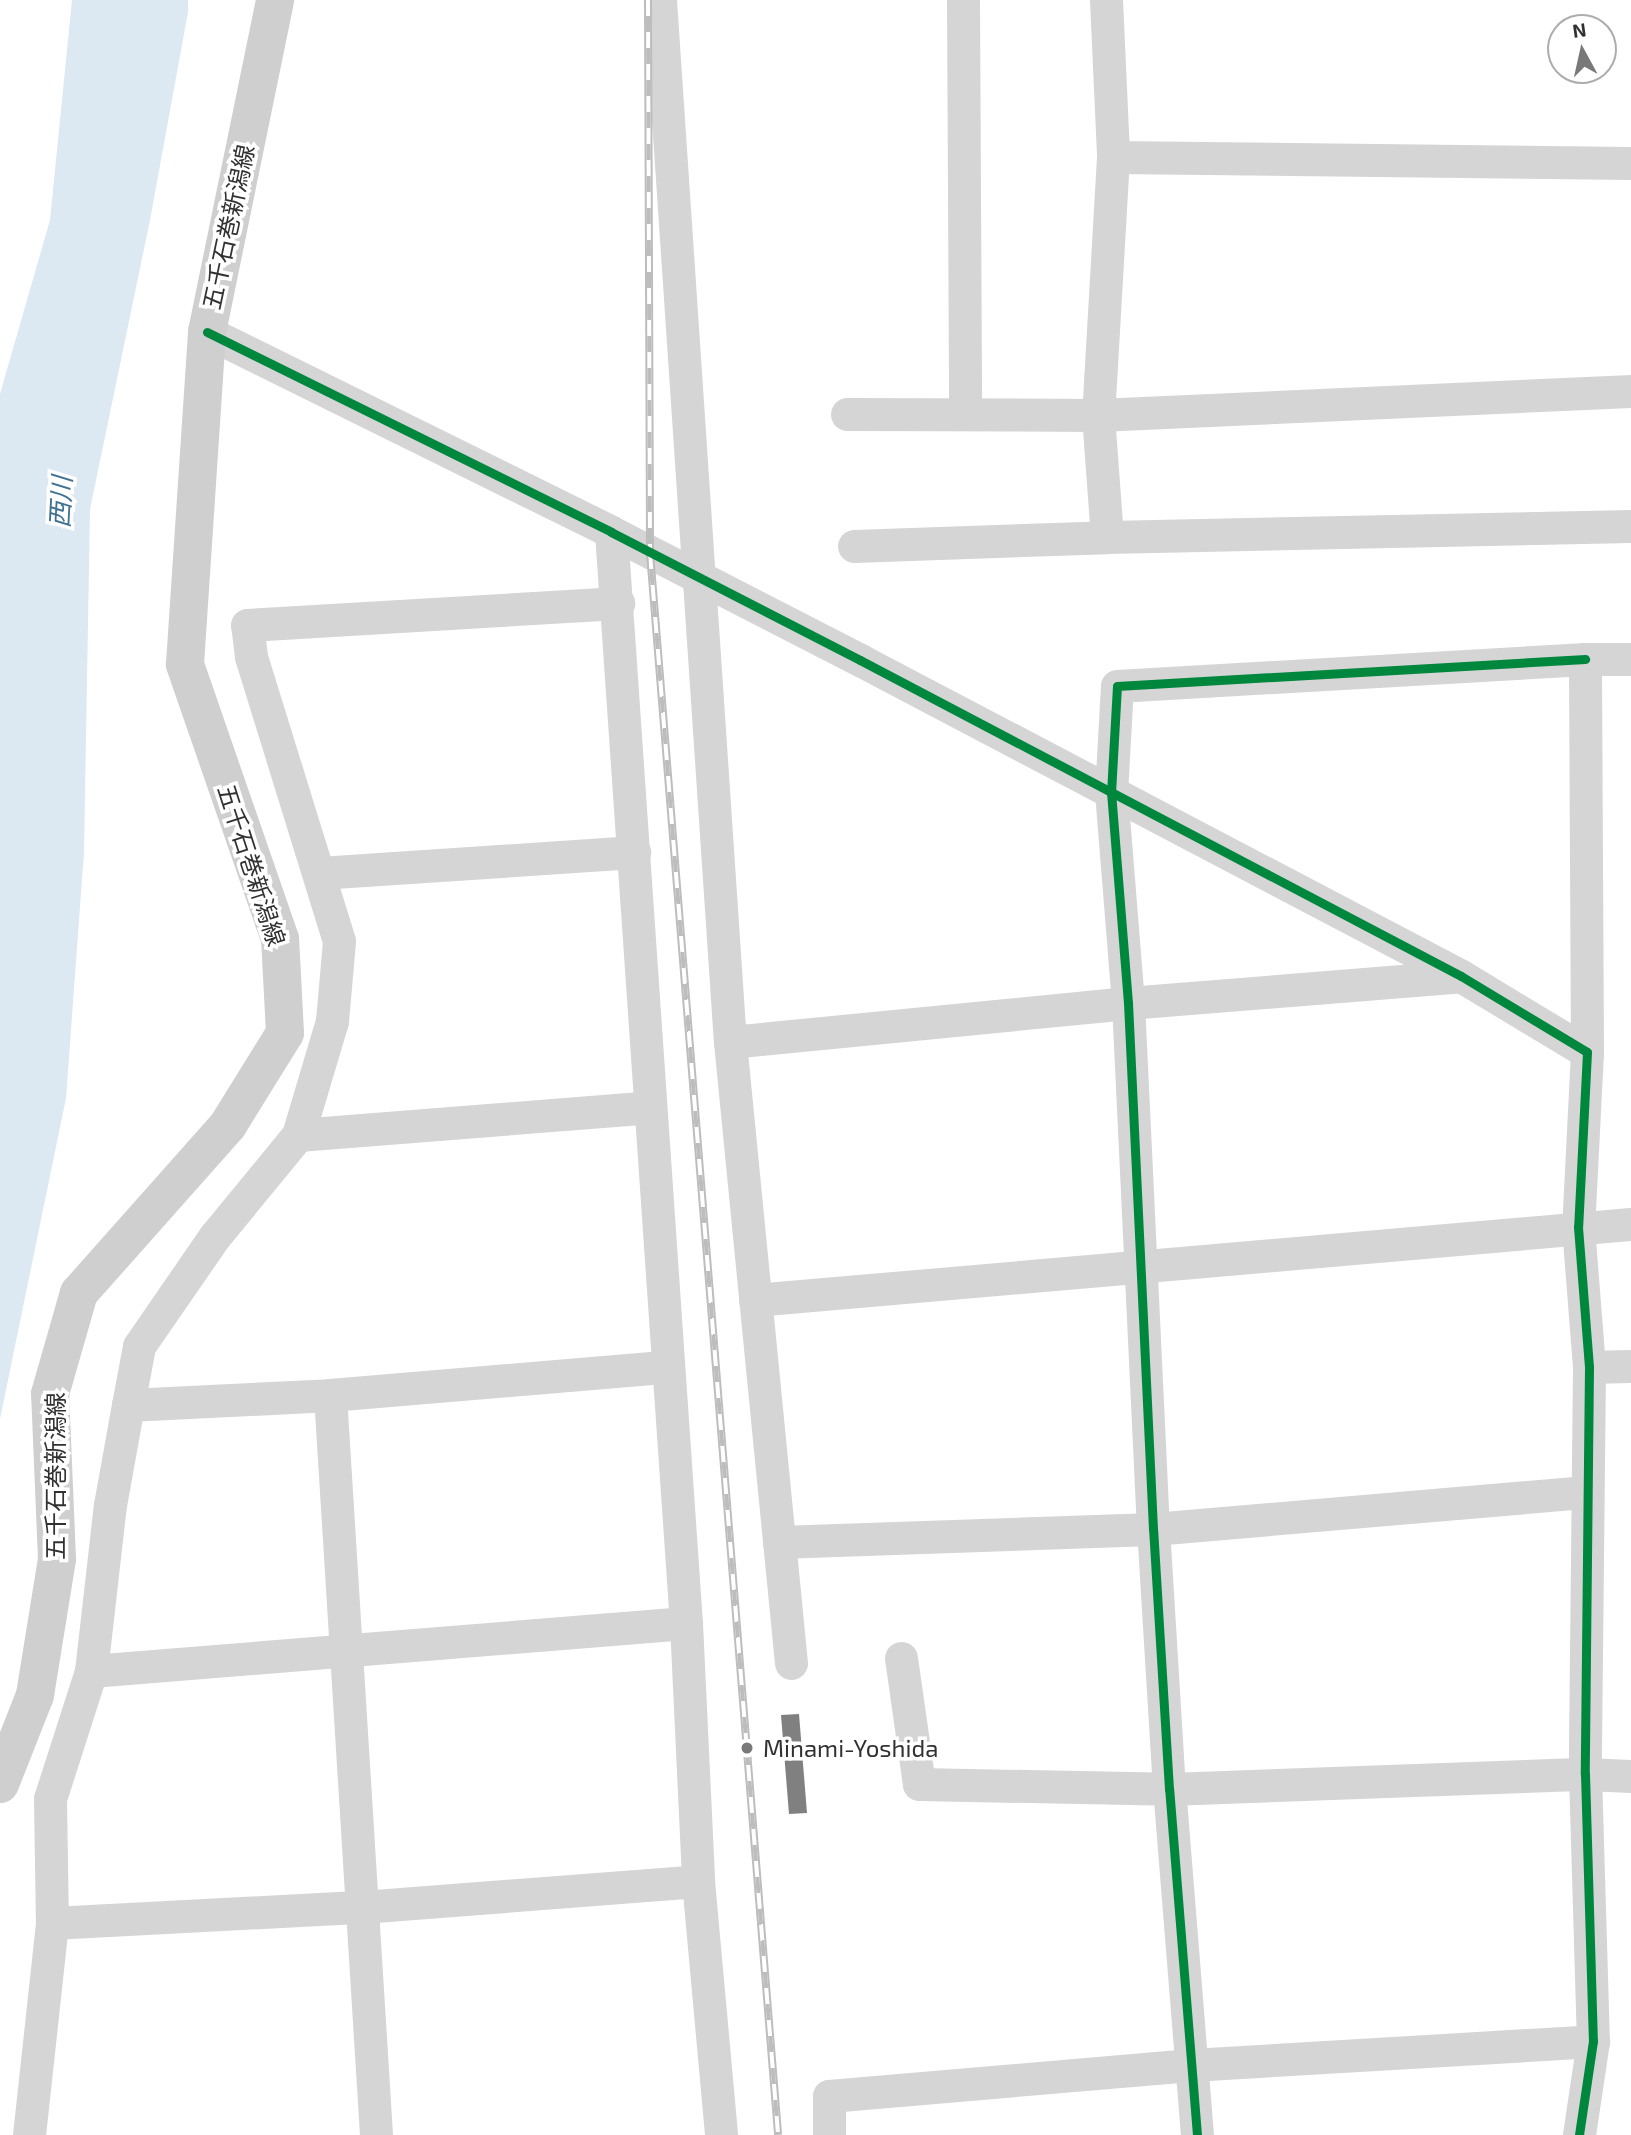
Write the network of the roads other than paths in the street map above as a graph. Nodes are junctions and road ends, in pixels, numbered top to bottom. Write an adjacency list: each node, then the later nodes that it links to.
1 (275, 0): 7 (main road, 五千石巻新潟線)
2 (660, 0): 16 (street)
3 (963, 0): 9 (street)
4 (1106, 0): 5 (street)
5 (1113, 157): 6 (street); 11 (street)
6 (1631, 163)
7 (206, 332): 13 (street); 48 (main road, 五千石巻新潟線)
8 (1631, 391): 11 (street)
9 (965, 413): 10 (street); 11 (street)
10 (847, 414)
11 (1098, 415): 14 (street)
12 (1631, 526): 14 (street)
13 (611, 532): 16 (street); 17 (street)
14 (1107, 537): 15 (street)
15 (854, 546)
16 (697, 577): 20 (street); 25 (street)
17 (618, 603): 21 (street); 22 (street)
18 (1631, 659): 19 (street)
19 (1585, 660): 20 (street); 26 (street)
20 (1111, 793): 23 (street); 24 (street)
21 (634, 852): 22 (street); 27 (street)
22 (319, 873): 28 (street)
23 (1461, 976): 24 (street); 26 (street)
24 (1128, 1003): 25 (street); 31 (street)
25 (730, 1042): 32 (street)
26 (1587, 1052): 30 (street)
27 (650, 1107): 28 (street); 34 (street)
28 (298, 1135): 37 (street)
29 (1631, 1224): 30 (street)
30 (1578, 1227): 31 (street); 35 (street)
31 (1141, 1268): 32 (street); 39 (street)
32 (755, 1300): 40 (street)
33 (1631, 1366): 35 (street)
34 (666, 1367): 36 (street); 41 (street)
35 (1590, 1367): 38 (street)
36 (330, 1395): 37 (street); 42 (street)
37 (128, 1405): 45 (street)
38 (1586, 1492): 39 (street); 46 (street)
39 (1153, 1528): 40 (street); 49 (street)
40 (779, 1542): 44 (street)
41 (686, 1623): 42 (street); 50 (street)
42 (346, 1652): 45 (street); 51 (street)
43 (901, 1658): 49 (street)
44 (790, 1663)
45 (91, 1671): 52 (street)
46 (1585, 1774): 47 (street); 49 (street); 53 (street)
47 (1631, 1776)
48 (0, 1784)
49 (1169, 1789): 54 (street)
50 (698, 1881): 51 (street); 57 (street)
51 (362, 1907): 52 (street); 56 (street)
52 (52, 1923): 55 (street)
53 (1593, 2041): 54 (street); 60 (street)
54 (1191, 2065): 58 (street); 59 (street)
55 (29, 2135)
56 (376, 2135)
57 (721, 2135)
58 (829, 2135)
59 (1197, 2135)
60 (1579, 2135)

